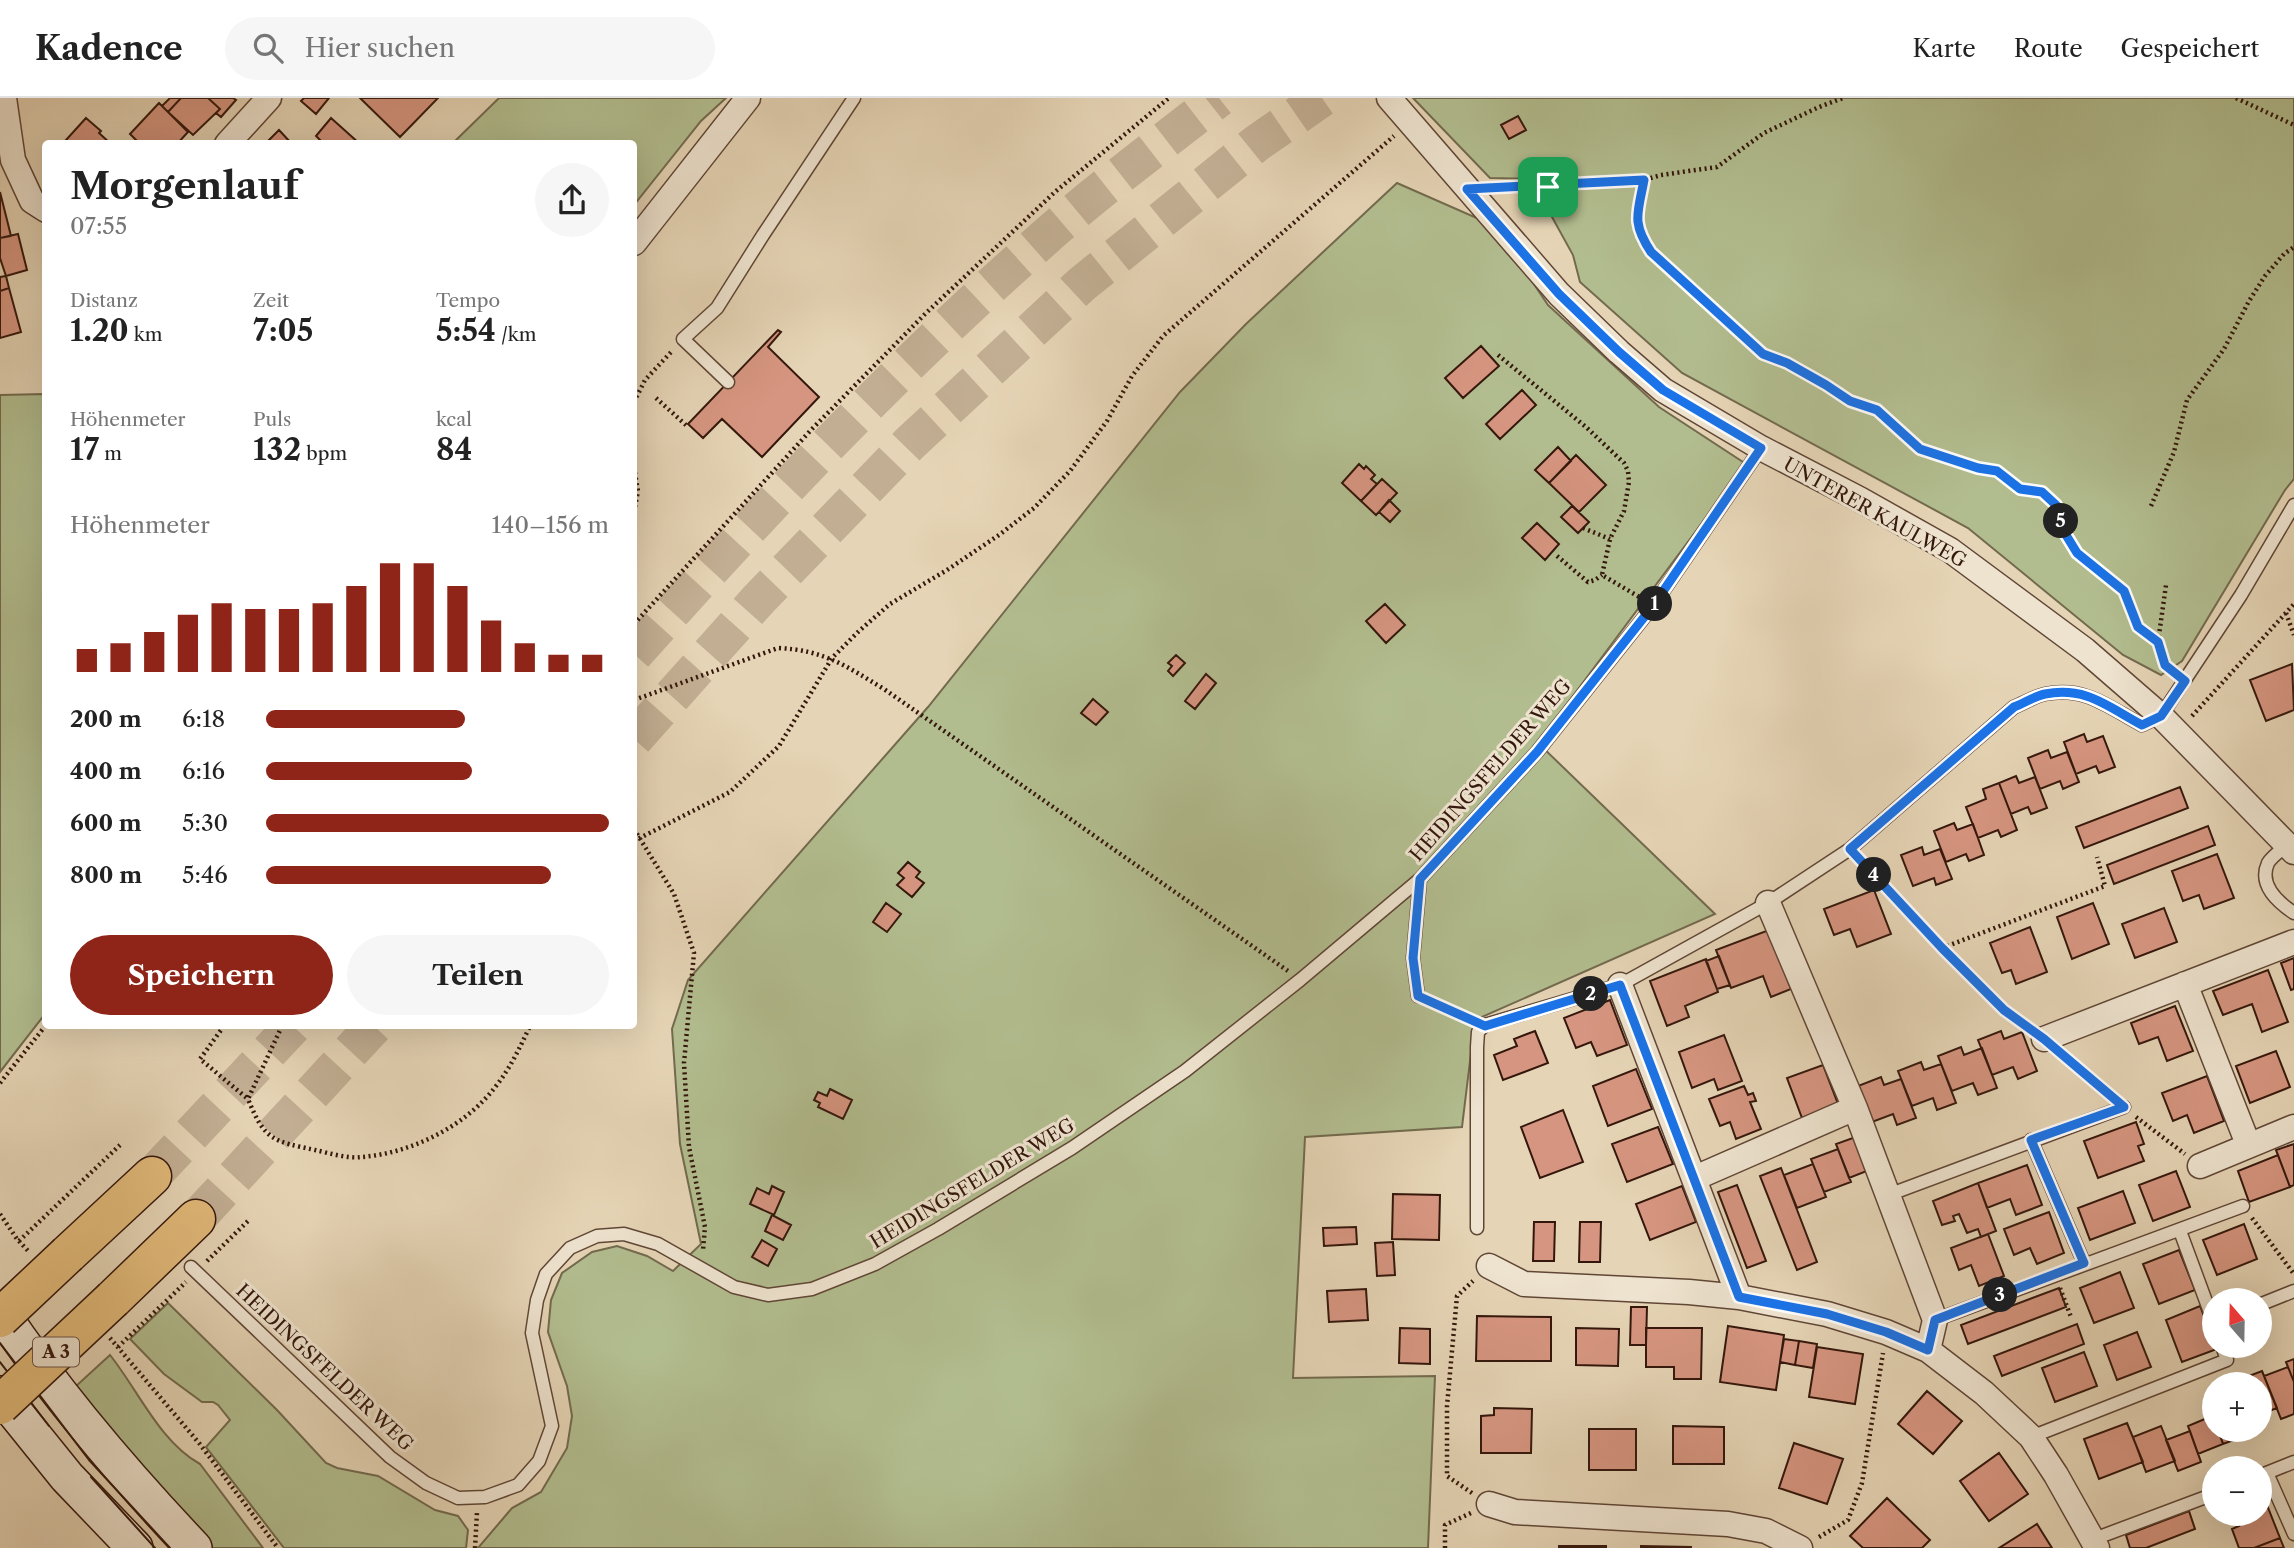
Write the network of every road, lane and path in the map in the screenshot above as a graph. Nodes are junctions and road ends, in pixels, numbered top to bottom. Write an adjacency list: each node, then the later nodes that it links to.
1 (4, 98): 14 (street)
2 (269, 98): 11 (street)
3 (748, 98): 15 (street)
4 (855, 98): 17 (lane)
5 (1169, 98): 34 (path)
6 (1389, 98): 9 (street, UNTERER KAULWEG)
7 (1843, 98): 12 (path)
8 (2236, 98): 10 (path)
9 (1410, 122): 13 (street, UNTERER KAULWEG); 37 (path)
10 (2294, 125)
11 (231, 140)
12 (1644, 180): 13 (path); 36 (path)
13 (1467, 189): 23 (street, UNTERER KAULWEG)
14 (42, 207)
15 (637, 239)
16 (2294, 247): 25 (path)
17 (684, 339): 19 (lane); 20 (path)
18 (1498, 355): 27 (path)
19 (728, 382)
20 (637, 396)
21 (656, 398): 22 (path)
22 (687, 426)
23 (1761, 448): 32 (lane, HEIDINGSFELDER WEG); 40 (street, UNTERER KAULWEG)
24 (2294, 505): 38 (lane)
25 (2151, 506)
26 (1583, 528): 27 (path)
27 (1610, 539): 29 (path)
28 (1557, 556): 29 (path)
29 (1602, 575): 32 (path)
30 (2166, 585): 36 (path)
31 (2294, 604): 33 (path)
32 (1653, 606): 46 (lane, HEIDINGSFELDER WEG)
33 (2286, 613): 35 (path); 40 (path)
34 (637, 621)
35 (2294, 635)
36 (2158, 642): 38 (path)
37 (832, 658): 39 (path); 41 (path); 51 (path)
38 (2185, 681): 40 (lane)
39 (637, 699)
40 (2169, 724): 43 (street, UNTERER KAULWEG); 44 (lane)
41 (637, 839)
42 (637, 841): 83 (path)
43 (2292, 845): 48 (lane)
44 (1850, 849): 47 (lane); 50 (path)
45 (2097, 858): 50 (path)
46 (1420, 879): 51 (lane, HEIDINGSFELDER WEG); 54 (lane, HEIDINGSFELDER WEG)
47 (1768, 903): 53 (lane); 64 (street)
48 (2294, 914)
49 (2294, 942): 52 (street)
50 (1942, 948): 60 (path)
51 (1300, 980): 83 (lane, HEIDINGSFELDER WEG)
52 (2185, 984): 60 (street); 67 (street)
53 (1620, 985): 55 (lane); 71 (street)
54 (1418, 996): 55 (path)
55 (1485, 1026): 76 (lane)
56 (43, 1029): 61 (path)
57 (222, 1029): 62 (path)
58 (281, 1029): 62 (path)
59 (529, 1029): 62 (path)
60 (2044, 1039): 63 (path)
61 (0, 1083)
62 (248, 1099)
63 (2124, 1107): 66 (lane); 69 (path)
64 (1855, 1108): 71 (street); 72 (street)
65 (2294, 1126): 67 (street)
66 (2031, 1140): 72 (lane); 80 (lane)
67 (2248, 1144): 69 (street)
68 (120, 1145): 78 (path)
69 (2200, 1166)
70 (152, 1176): 79 (highway)
71 (1695, 1178): 90 (street)
72 (1888, 1195): 95 (street)
73 (2243, 1206): 77 (lane); 85 (path)
74 (0, 1214): 78 (path)
75 (196, 1219): 102 (highway, A 3, bridge)
76 (1477, 1228)
77 (2180, 1231): 80 (lane); 86 (lane)
78 (19, 1241): 79 (path)
79 (53, 1257): 94 (highway, bridge)
80 (2084, 1263): 84 (lane)
81 (1489, 1265): 90 (street)
82 (191, 1267): 108 (lane, HEIDINGSFELDER WEG)
83 (701, 1269): 108 (lane, HEIDINGSFELDER WEG)
84 (2055, 1274): 93 (path); 95 (lane)
85 (2294, 1274)
86 (2202, 1291)
87 (2294, 1291): 91 (lane)
88 (1457, 1296): 106 (path)
89 (171, 1297): 98 (path)
90 (1739, 1297): 96 (street)
91 (2272, 1299)
92 (0, 1311): 116 (main road)
93 (2071, 1317)
94 (0, 1318)
95 (1935, 1320): 99 (street)
96 (1886, 1332): 99 (street); 113 (path)
97 (109, 1338): 98 (path)
98 (118, 1347): 117 (path)
99 (1928, 1350): 103 (street)
100 (2226, 1358): 103 (lane)
101 (0, 1394): 115 (main road)
102 (0, 1405)
103 (2031, 1437): 114 (street)
104 (2294, 1462): 105 (lane)
105 (2272, 1471)
106 (1447, 1476)
107 (2272, 1492): 112 (lane)
108 (478, 1497): 118 (path)
109 (2202, 1499): 114 (lane)
110 (1489, 1504): 113 (street)
111 (1446, 1525): 119 (path)
112 (2294, 1534)
113 (1807, 1544)
114 (2095, 1544)
115 (135, 1548)
116 (194, 1548)
117 (278, 1548)
118 (475, 1548)
119 (1445, 1548)

